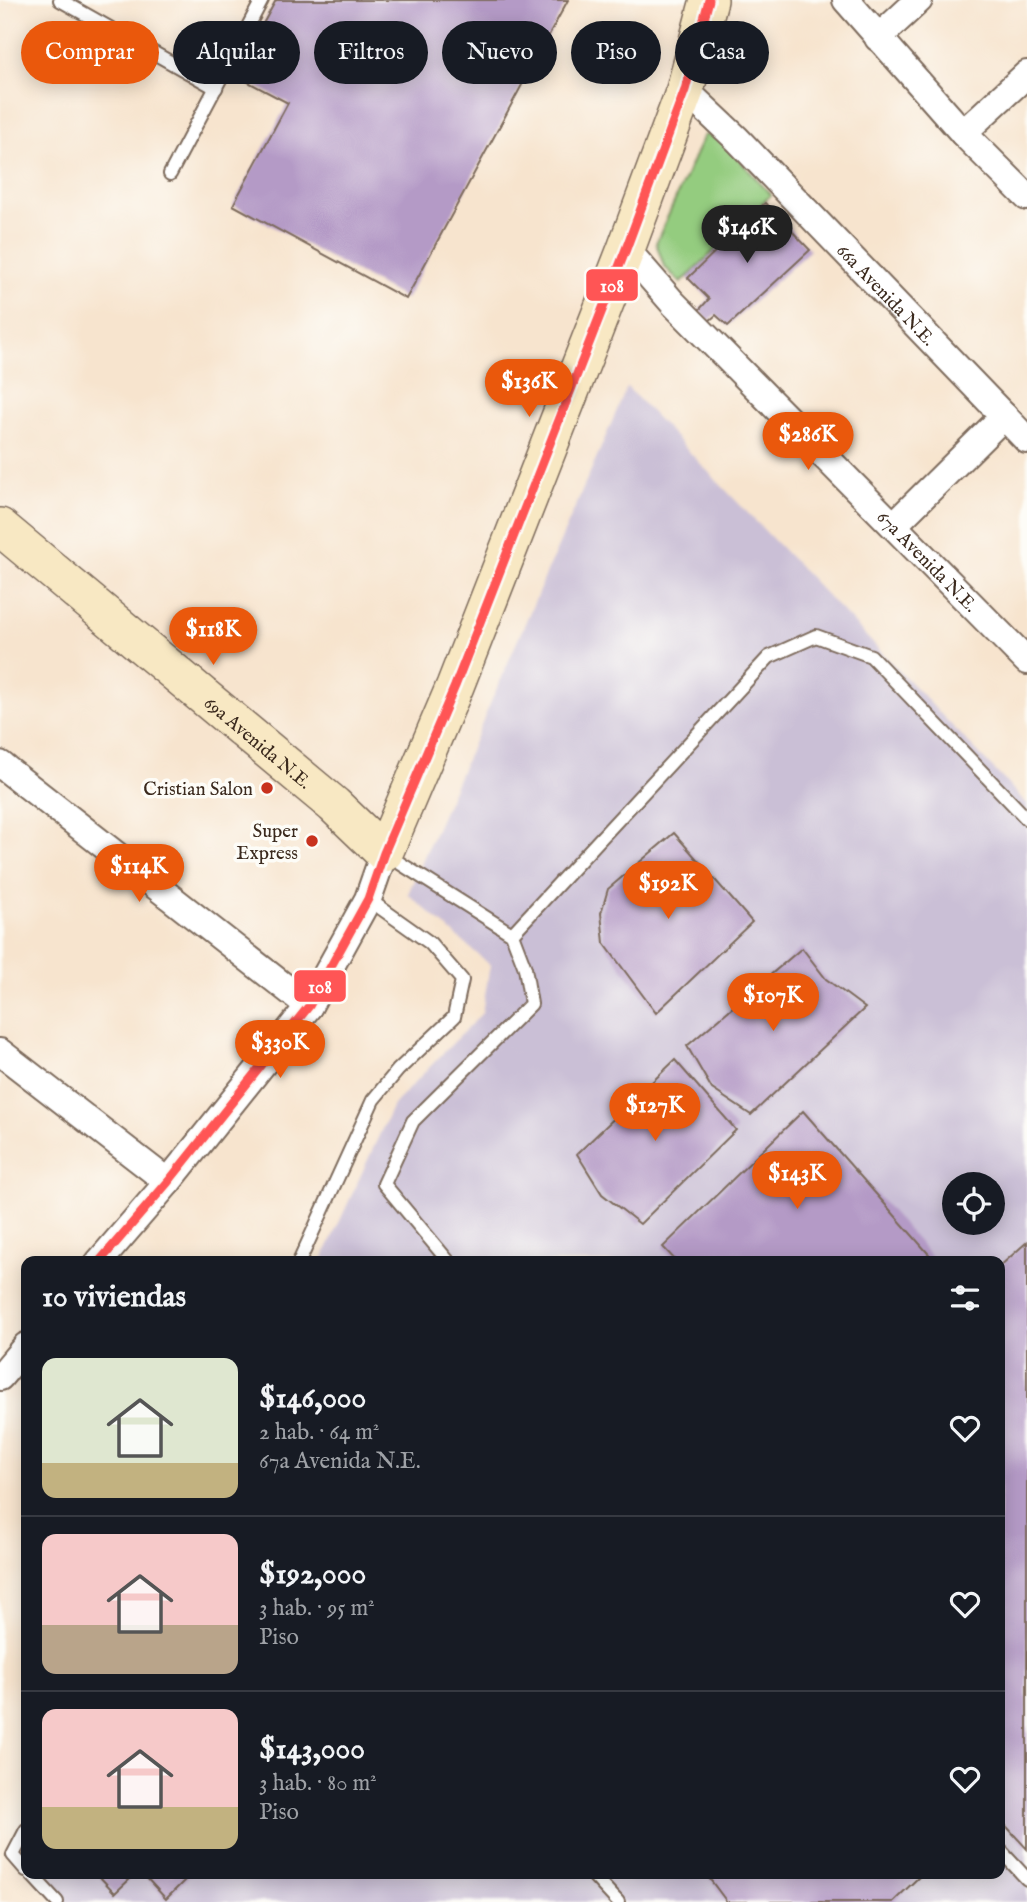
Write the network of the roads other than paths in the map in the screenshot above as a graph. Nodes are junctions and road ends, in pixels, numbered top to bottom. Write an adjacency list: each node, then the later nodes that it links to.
1 (60, 0): 8 (lane)
2 (262, 0): 8 (lane)
3 (709, 0): 9 (street)
4 (846, 0): 6 (street)
5 (919, 0): 6 (street)
6 (878, 38): 10 (street)
7 (1027, 74): 10 (street)
8 (215, 88): 11 (lane)
9 (685, 90): 13 (street); 14 (street, 66a Avenida N.E.)
10 (963, 133): 12 (street)
11 (170, 174)
12 (1027, 198)
13 (626, 249): 16 (street, 67a Avenida N.E.); 21 (street)
14 (1004, 416): 15 (street, 66a Avenida N.E.); 16 (street)
15 (1027, 440)
16 (894, 526): 18 (street, 67a Avenida N.E.)
17 (0, 527): 21 (street, 69a Avenida N.E.)
18 (1027, 661)
19 (0, 764): 24 (street)
20 (1027, 819): 23 (lane)
21 (384, 853): 22 (street); 23 (lane)
22 (368, 900): 24 (street); 28 (lane)
23 (512, 934): 29 (lane)
24 (309, 1006): 26 (street)
25 (0, 1052): 26 (street)
26 (168, 1182): 27 (street)
27 (104, 1256)
28 (302, 1256)
29 (445, 1256)
30 (21, 1351): 31 (street)
31 (1, 1373)
32 (21, 1840): 34 (lane)
33 (1005, 1855): 37 (lane)
34 (21, 1864)
35 (36, 1879): 38 (lane)
36 (597, 1879): 39 (lane)
37 (1027, 1879)
38 (57, 1902)
39 (618, 1902)

